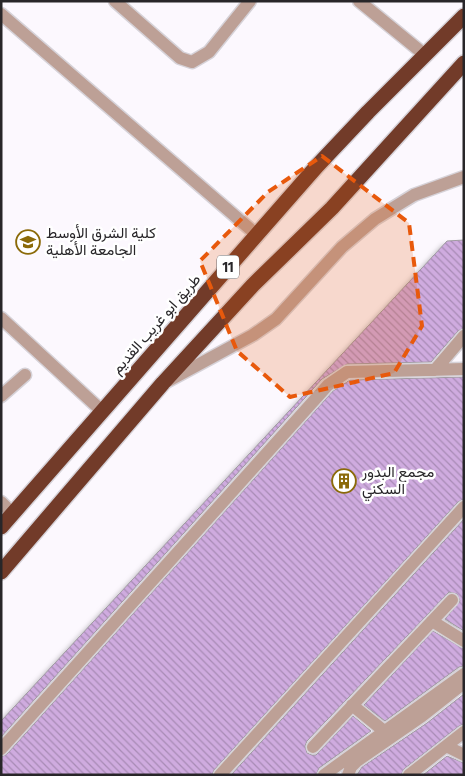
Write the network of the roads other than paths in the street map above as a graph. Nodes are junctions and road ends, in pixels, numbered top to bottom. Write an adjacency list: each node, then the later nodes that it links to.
1 (115, 1): 2 (street)
2 (250, 1)
3 (359, 1): 6 (street)
4 (1, 14): 9 (street)
5 (464, 16): 6 (highway, طريق ابو غريب القديم / 11)
6 (425, 55): 9 (highway, طريق ابو غريب القديم / 11)
7 (464, 63): 15 (highway, 11)
8 (464, 177): 15 (street)
9 (257, 234): 17 (highway, طريق ابو غريب القديم / 11)
10 (1, 318): 17 (street)
11 (464, 336): 13 (street)
12 (464, 368): 13 (street)
13 (435, 370): 33 (street)
14 (25, 375): 16 (street)
15 (163, 383): 22 (highway, 11)
16 (1, 396)
17 (103, 412): 20 (highway, طريق ابو غريب القديم / 11)
18 (1, 502): 20 (street)
19 (464, 507): 35 (street)
20 (13, 514): 21 (highway, طريق ابو غريب القديم / 11)
21 (1, 528)
22 (1, 572)
23 (452, 600): 24 (street)
24 (432, 621): 25 (street); 28 (street)
25 (464, 641)
26 (464, 674): 29 (street)
27 (464, 683): 37 (street)
28 (352, 704): 29 (street); 32 (street)
29 (384, 731): 36 (street)
30 (464, 732): 31 (street)
31 (446, 746): 34 (street); 38 (street)
32 (313, 747)
33 (1, 749)
34 (464, 755)
35 (220, 775)
36 (324, 775)
37 (348, 775)
38 (409, 775)

